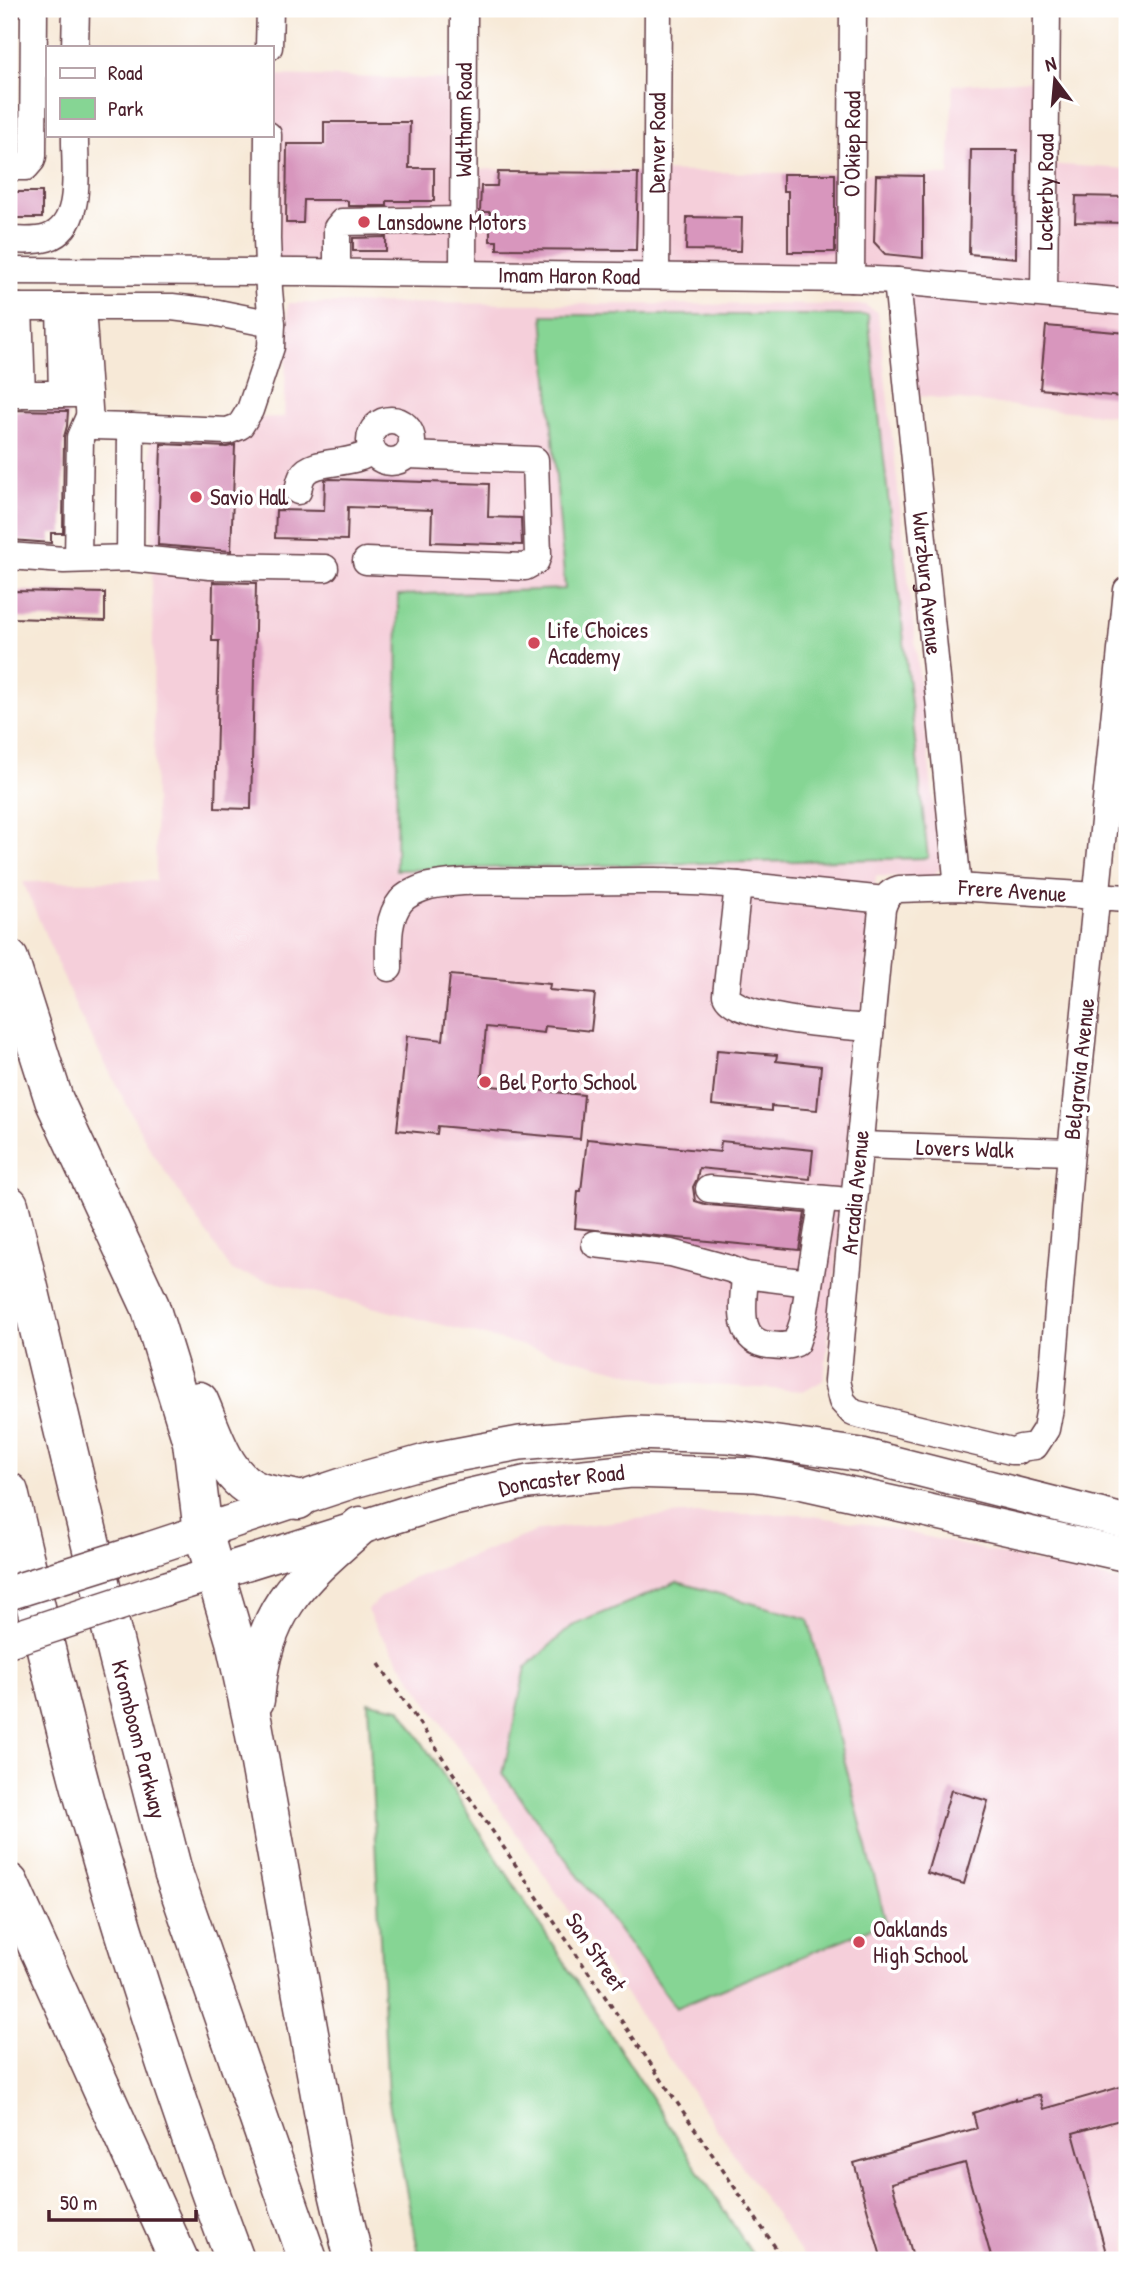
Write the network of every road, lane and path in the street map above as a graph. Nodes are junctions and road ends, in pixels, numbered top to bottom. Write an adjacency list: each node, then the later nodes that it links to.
1 (34, 9): 10 (street)
2 (76, 9): 8 (street)
3 (270, 9): 9 (street)
4 (464, 9): 14 (street, Waltham Road)
5 (658, 9): 20 (street, Denver Road)
6 (853, 9): 21 (street, O'Okiep Road)
7 (1048, 9): 23 (street, Lockerby Road)
8 (75, 46)
9 (269, 46)
10 (31, 90): 13 (street)
11 (75, 136): 15 (street)
12 (268, 136): 17 (street)
13 (9, 167)
14 (463, 220): 18 (street); 19 (street, Waltham Road)
15 (9, 240)
16 (9, 271): 17 (street, Imam Haron Road)
17 (268, 272): 18 (street, Imam Haron Road); 27 (street)
18 (337, 272): 19 (street, Imam Haron Road)
19 (463, 274): 20 (street, Imam Haron Road)
20 (656, 276): 21 (street, Imam Haron Road)
21 (850, 279): 22 (street, Imam Haron Road)
22 (897, 281): 23 (street, Imam Haron Road); 41 (street, Wurzburg Avenue)
23 (1044, 294): 24 (street, Imam Haron Road)
24 (1127, 302)
25 (14, 307): 26 (street); 28 (street)
26 (71, 307): 27 (street); 29 (street)
27 (272, 324): 30 (street)
28 (15, 394): 29 (street)
29 (79, 402): 30 (street); 36 (street)
30 (131, 427): 35 (street)
31 (372, 450): 32 (street); 32 (street); 33 (street)
32 (408, 455): 37 (street)
33 (298, 491)
34 (9, 556): 36 (street)
35 (130, 558): 36 (street); 38 (street)
36 (78, 559)
37 (366, 561)
38 (325, 568)
39 (1127, 590): 43 (street, Belgravia Avenue)
40 (738, 885): 42 (street, Frere Avenue); 46 (street, Frere Avenue); 47 (street)
41 (958, 887): 42 (street, Frere Avenue); 43 (street, Frere Avenue)
42 (892, 894): 47 (street, Arcadia Avenue)
43 (1098, 896): 44 (street, Frere Avenue); 49 (street, Belgravia Avenue)
44 (1127, 898)
45 (9, 959): 57 (highway)
46 (389, 968)
47 (871, 1028): 48 (street, Arcadia Avenue)
48 (860, 1145): 49 (street, Lovers Walk); 52 (street, Arcadia Avenue)
49 (1071, 1152): 58 (street, Belgravia Avenue)
50 (709, 1189): 51 (street)
51 (823, 1199): 52 (street); 56 (street)
52 (854, 1202): 58 (street, Arcadia Avenue)
53 (9, 1205): 73 (highway, Kromboom Parkway)
54 (596, 1244): 55 (street)
55 (745, 1275): 56 (street); 56 (street)
56 (809, 1283)
57 (150, 1306): 60 (highway); 63 (highway)
58 (938, 1434)
59 (9, 1492): 72 (highway)
60 (298, 1500): 61 (main road, Doncaster Road); 63 (main road, Doncaster Road)
61 (1127, 1522)
62 (360, 1526): 64 (main road, Doncaster Road); 65 (main road, Doncaster Road); 69 (highway)
63 (203, 1532): 65 (highway); 66 (main road, Doncaster Road, bridge)
64 (1127, 1555)
65 (216, 1572): 67 (main road, Doncaster Road, bridge); 69 (highway)
66 (9, 1592)
67 (9, 1640)
68 (379, 1664): 75 (path, Son Street)
69 (253, 1724): 74 (highway)
70 (9, 1883): 71 (highway)
71 (178, 2260)
72 (235, 2260)
73 (308, 2260)
74 (354, 2260)
75 (784, 2260)

